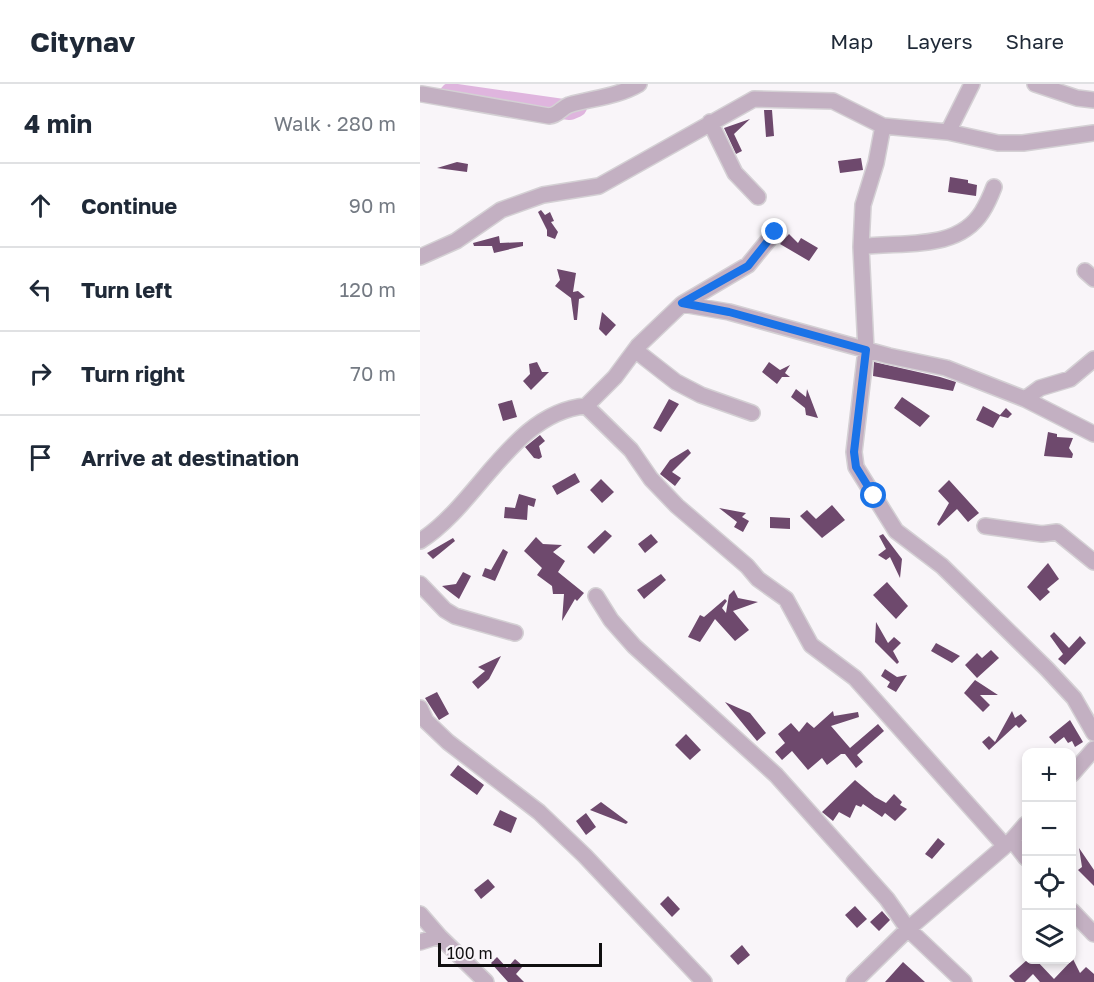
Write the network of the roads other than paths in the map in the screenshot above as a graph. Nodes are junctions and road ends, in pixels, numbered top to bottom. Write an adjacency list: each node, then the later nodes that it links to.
1 (639, 84): 5 (street)
2 (972, 84): 9 (street)
3 (1035, 84): 6 (street)
4 (755, 91): 7 (street); 8 (street)
5 (421, 93)
6 (1094, 100)
7 (710, 122): 12 (street); 15 (street)
8 (883, 126): 9 (street); 14 (street)
9 (948, 132): 10 (street)
10 (1094, 133)
11 (994, 187): 14 (street)
12 (758, 197)
13 (775, 232): 16 (street)
14 (861, 247): 18 (street)
15 (420, 257)
16 (682, 303): 17 (street); 18 (street)
17 (635, 350): 21 (street); 22 (street)
18 (866, 350): 20 (street); 31 (street)
19 (1094, 359): 20 (street)
20 (1025, 399): 23 (street)
21 (586, 406): 25 (street); 35 (street)
22 (753, 413)
23 (1094, 435)
24 (985, 526): 26 (street)
25 (420, 541)
26 (1094, 562)
27 (420, 584): 29 (street)
28 (596, 596): 39 (street)
29 (515, 633)
30 (422, 716): 44 (street)
31 (1094, 733)
32 (1094, 749): 33 (street)
33 (1076, 769)
34 (1022, 828): 35 (street)
35 (1008, 843): 36 (street); 39 (street)
36 (1024, 856)
37 (420, 914): 41 (street)
38 (1076, 916): 40 (street)
39 (908, 929): 45 (street); 46 (street)
40 (1094, 934)
41 (439, 936): 42 (street); 43 (street)
42 (420, 942)
43 (486, 982)
44 (704, 982)
45 (854, 982)
46 (964, 982)

